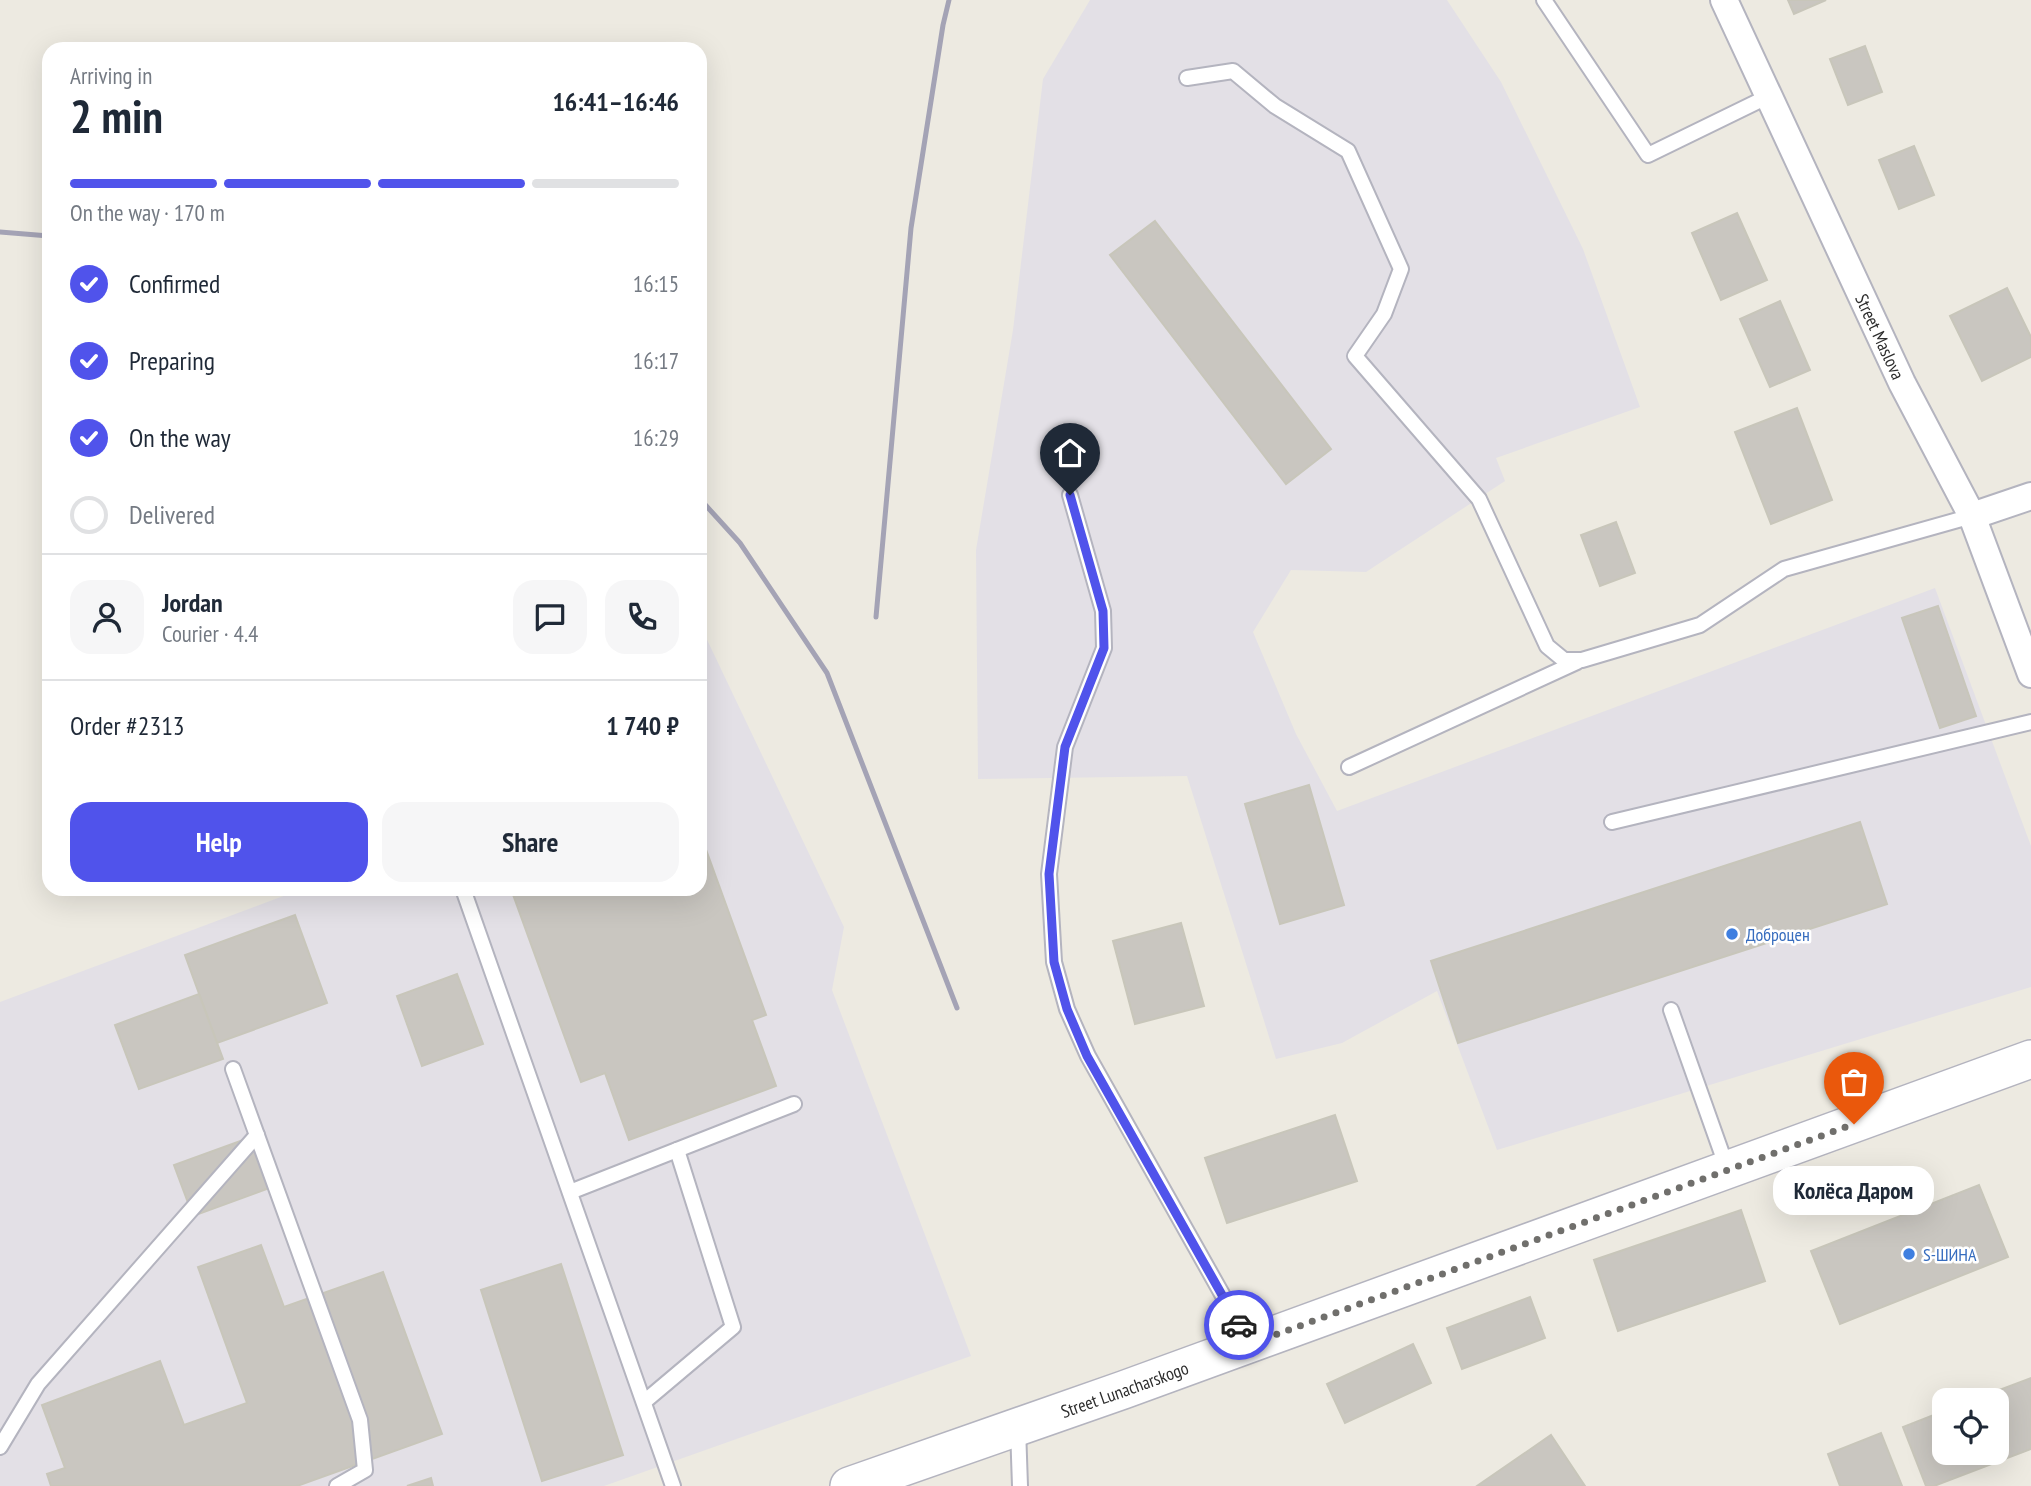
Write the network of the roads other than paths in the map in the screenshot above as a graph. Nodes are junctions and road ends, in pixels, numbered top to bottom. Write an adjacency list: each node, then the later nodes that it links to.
1 (1544, 0): 4 (lane)
2 (1724, 0): 4 (street, Street Maslova)
3 (1187, 78): 8 (lane)
4 (1769, 96): 7 (street, Street Maslova)
5 (1070, 495): 22 (lane)
6 (2031, 496): 7 (street)
7 (1972, 516): 8 (lane); 9 (street, Street Maslova)
8 (1582, 660): 11 (lane)
9 (2031, 674)
10 (2031, 722): 12 (lane)
11 (1349, 767)
12 (1612, 822)
13 (465, 896): 21 (lane)
14 (1671, 1010): 20 (lane)
15 (2031, 1059): 20 (main road, Street Lunacharskogo)
16 (233, 1069): 18 (lane)
17 (794, 1104): 19 (lane)
18 (257, 1135): 25 (lane); 26 (lane)
19 (677, 1150): 21 (lane); 23 (lane)
20 (1727, 1170): 22 (main road, Street Lunacharskogo)
21 (570, 1192): 23 (lane)
22 (1250, 1344): 24 (main road, Street Lunacharskogo)
23 (644, 1402): 27 (lane)
24 (1018, 1427): 28 (main road, Street Lunacharskogo); 29 (lane)
25 (0, 1447)
26 (337, 1486)
27 (673, 1486)
28 (849, 1486)
29 (1020, 1486)

